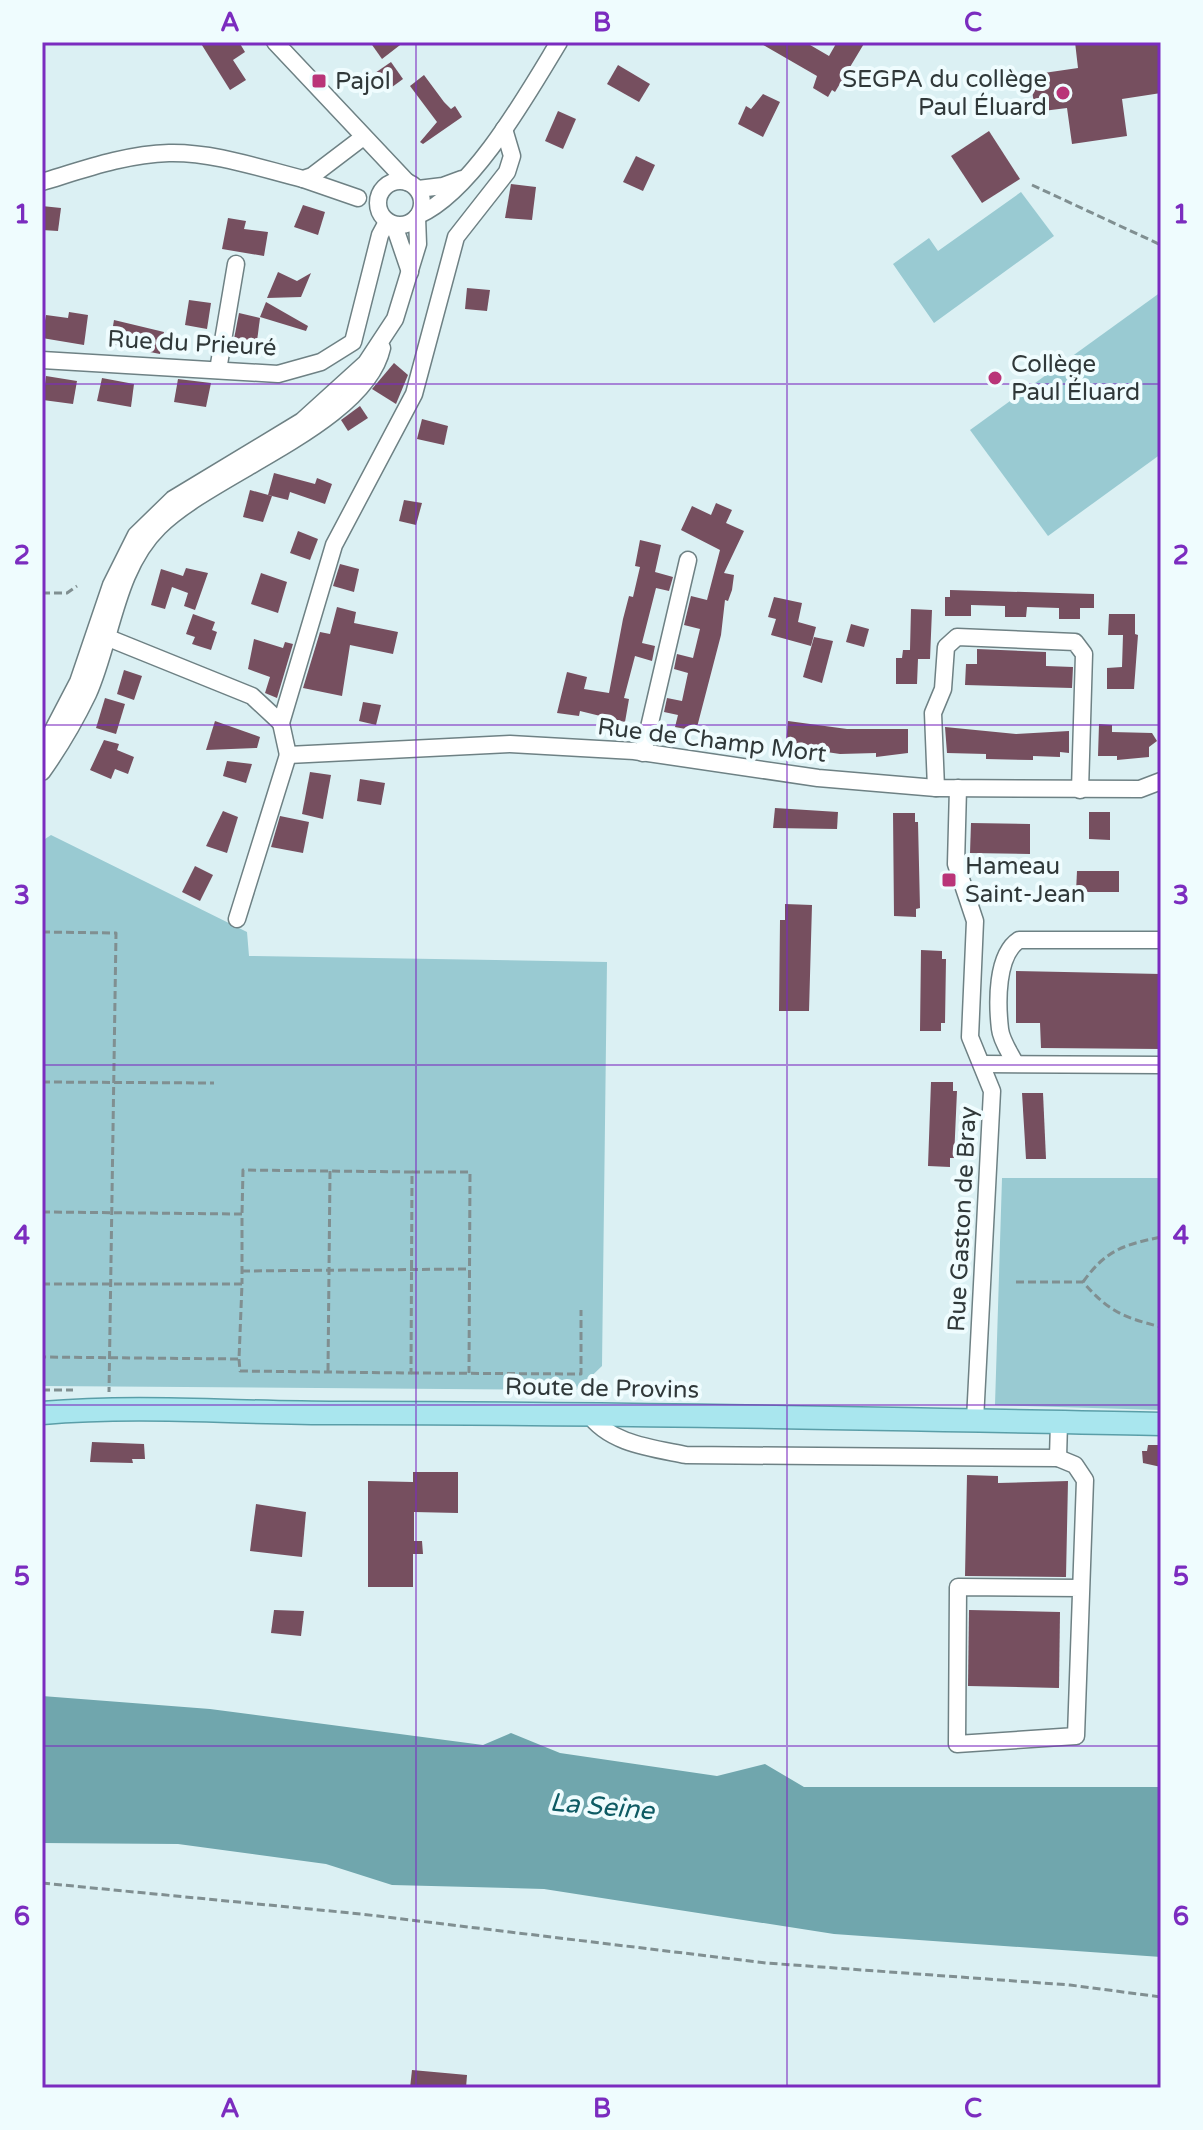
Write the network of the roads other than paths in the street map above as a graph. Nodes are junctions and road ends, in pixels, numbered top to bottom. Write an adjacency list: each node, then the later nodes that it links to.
1 (275, 42): 4 (street)
2 (559, 42): 3 (street)
3 (504, 129): 5 (street); 19 (street)
4 (368, 144): 6 (street); 8 (street); 9 (street)
5 (463, 178): 8 (street); 11 (street)
6 (303, 179): 7 (street); 10 (street)
7 (42, 182)
8 (412, 185): 9 (street); 11 (street)
9 (385, 186): 12 (street)
10 (358, 198)
11 (418, 216): 12 (street); 14 (street)
12 (391, 223): 14 (street); 16 (street, Rue du Prieuré)
13 (236, 264): 16 (street)
14 (410, 272): 18 (street)
15 (42, 360): 16 (street, Rue du Prieuré)
16 (218, 370)
17 (688, 560): 21 (street)
18 (102, 635): 19 (street); 20 (street); 23 (street)
19 (281, 723): 22 (street)
20 (42, 751)
21 (643, 753): 22 (street, Rue de Champ Mort); 25 (street, Rue de Champ Mort)
22 (288, 755): 28 (street)
23 (42, 772)
24 (1161, 781): 27 (street, Rue de Champ Mort)
25 (936, 788): 26 (street, Rue de Champ Mort); 27 (street)
26 (958, 788): 27 (street, Rue de Champ Mort); 31 (street, Rue Gaston de Bray)
27 (1080, 790)
28 (237, 919)
29 (1161, 940): 30 (street)
30 (1015, 1063): 31 (street); 32 (street)
31 (982, 1064): 35 (street, Rue Gaston de Bray)
32 (1161, 1065)
33 (42, 1413): 34 (main road, Route de Provins)
34 (588, 1413): 35 (main road, Route de Provins); 38 (street)
35 (975, 1420): 36 (main road, Route de Provins)
36 (1059, 1422): 37 (main road, Route de Provins); 38 (street)
37 (1161, 1424)
38 (1058, 1458): 39 (street)
39 (1081, 1588): 39 (street)

